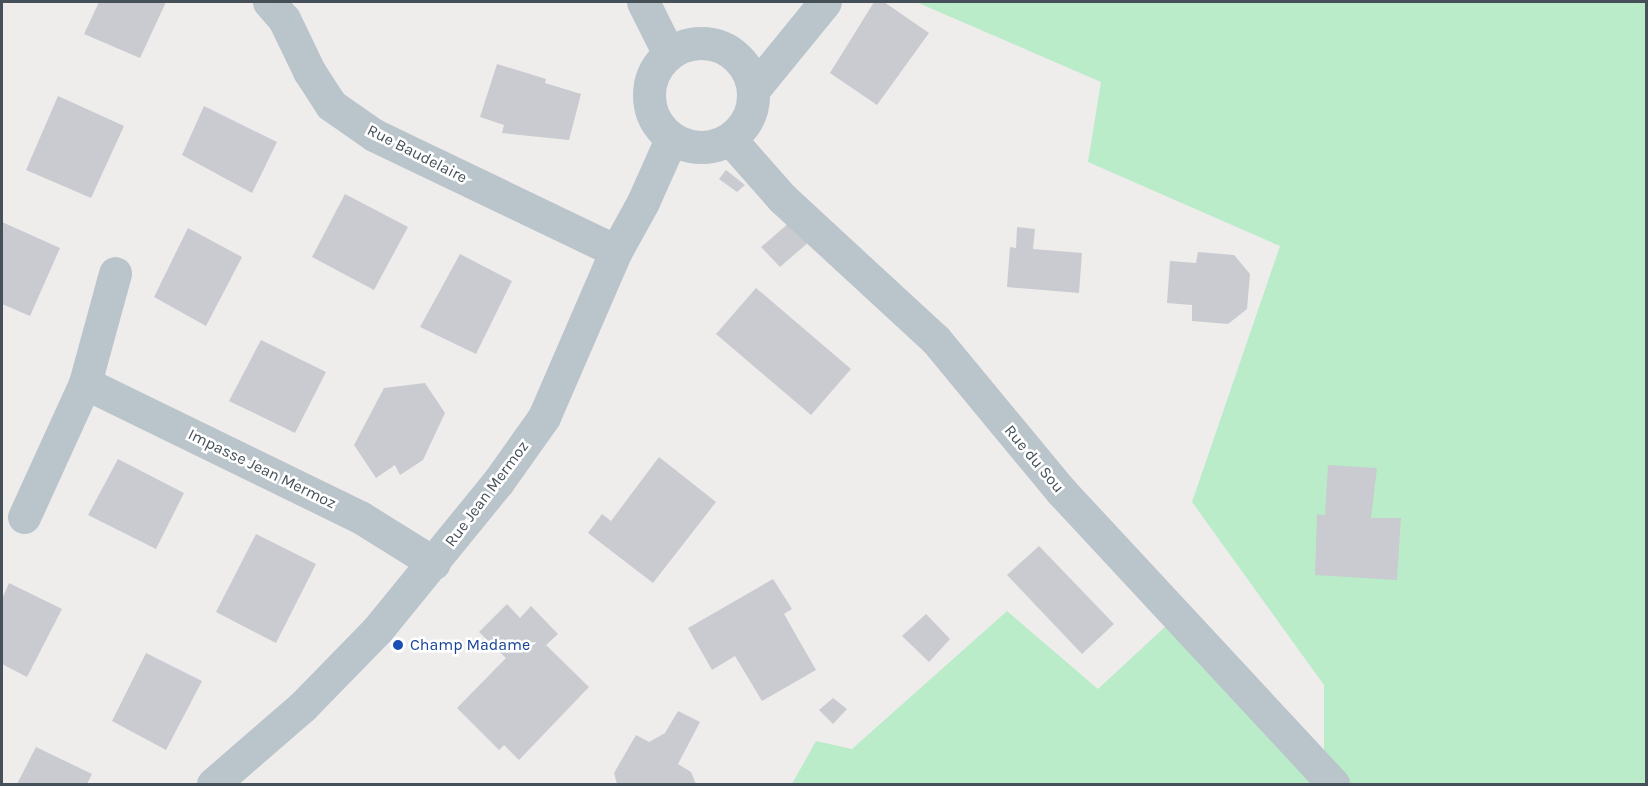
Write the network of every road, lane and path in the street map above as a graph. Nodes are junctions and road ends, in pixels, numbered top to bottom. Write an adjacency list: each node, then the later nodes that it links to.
1 (269, 2): 8 (street, Rue Baudelaire)
2 (643, 2): 4 (street)
3 (825, 2): 5 (street)
4 (669, 54): 5 (street); 6 (street)
5 (754, 89): 7 (street)
6 (671, 139): 7 (street); 8 (street, Rue Jean Mermoz)
7 (730, 139): 14 (street, Rue du Sou)
8 (616, 251): 12 (street, Rue Jean Mermoz)
9 (115, 273): 10 (street)
10 (85, 383): 11 (street); 12 (street, Impasse Jean Mermoz)
11 (24, 517)
12 (434, 563): 13 (street, Rue Jean Mermoz)
13 (213, 784)
14 (1333, 784)

